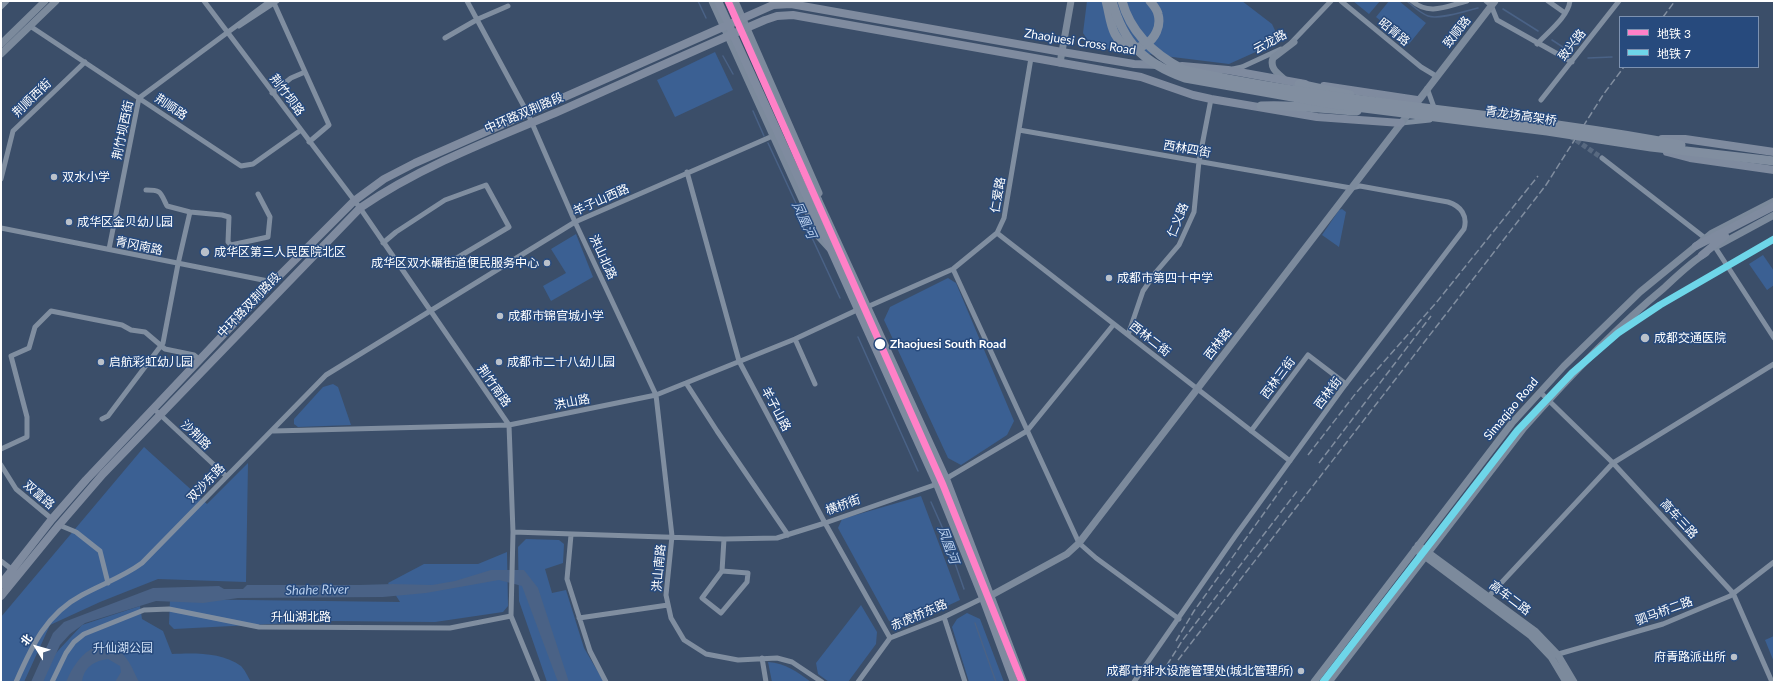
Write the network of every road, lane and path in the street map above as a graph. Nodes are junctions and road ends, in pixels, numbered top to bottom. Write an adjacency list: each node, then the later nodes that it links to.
1 (7, 1): 25 (street)
2 (45, 1): 36 (street)
3 (56, 1): 29 (street)
4 (204, 1): 32 (street, 荆竹坝路)
5 (467, 1): 28 (street, 洪山北路)
6 (712, 1): 30 (street)
7 (718, 1): 95 (main road, bridge)
8 (729, 1): 95 (main road, bridge)
9 (735, 1): 27 (street)
10 (1071, 1): 38 (street)
11 (1106, 1): 14 (highway)
12 (1112, 1): 50 (highway, bridge)
13 (1122, 1): 50 (highway, bridge)
14 (1150, 1)
15 (1330, 1): 35 (street, 云龙路)
16 (1341, 1): 46 (street, 昭青路)
17 (1412, 1): 18 (street)
18 (1468, 1)
19 (1548, 1): 26 (street)
20 (1570, 1): 26 (street)
21 (1619, 1): 42 (street, 致兴路)
22 (273, 2): 32 (street, 荆竹坝西街); 45 (street)
23 (1491, 2): 37 (street); 46 (street, 致顺路)
24 (508, 6): 28 (street)
25 (1, 7)
26 (1565, 13): 37 (street)
27 (742, 18): 30 (main road, 中环路双荆路段); 31 (street); 38 (main road, Zhaojuesi Cross Road)
28 (478, 19): 34 (street); 58 (street, 洪山北路)
29 (30, 26): 39 (street); 41 (street, 荆顺路)
30 (723, 28): 33 (street); 58 (main road, 中环路双荆路段)
31 (746, 28): 33 (main road, 中环路双荆路段); 40 (main road, Zhaojuesi Cross Road); 62 (street)
32 (227, 32): 51 (street, 荆竹坝路); 52 (street, 荆竹坝西街)
33 (727, 37): 60 (main road, 中环路双荆路段); 66 (street)
34 (445, 38)
35 (1294, 42): 44 (street, 云龙路); 47 (street)
36 (1, 44)
37 (1537, 44): 42 (street)
38 (1062, 52): 43 (street); 44 (main road, Zhaojuesi Cross Road)
39 (1, 54)
40 (1031, 58): 43 (main road, Zhaojuesi Cross Road); 64 (street, 仁爱路)
41 (85, 62): 52 (street, 荆顺路); 76 (street, 荆顺西街)
42 (1572, 62): 55 (street, 致兴路)
43 (1060, 63): 53 (main road, Zhaojuesi Cross Road)
44 (1228, 70): 47 (main road, Zhaojuesi Cross Road)
45 (305, 72): 51 (street); 67 (street)
46 (1436, 76): 49 (street, 西林路)
47 (1286, 81): 48 (main road, Zhaojuesi Cross Road)
48 (1299, 84): 54 (main road, Zhaojuesi Cross Road); 57 (highway, bridge)
49 (1427, 88): 54 (street, 西林路); 59 (street)
50 (1265, 89): 57 (highway, 青龙场高架桥, bridge)
51 (272, 92): 63 (street, 荆竹坝路)
52 (139, 98): 63 (street, 荆顺路); 94 (street, 荆竹坝西街)
53 (1211, 99): 56 (main road, Zhaojuesi Cross Road); 72 (street, 仁义路)
54 (1417, 100): 61 (street, 西林路)
55 (1542, 100)
56 (1261, 106): 57 (highway, bridge); 61 (main road, Zhaojuesi Cross Road)
57 (1398, 108): 68 (highway, 青龙场高架桥, bridge)
58 (528, 114): 60 (street, 洪山北路); 80 (main road, 中环路双荆路段)
59 (1438, 119): 61 (street); 65 (street)
60 (532, 122): 83 (main road, 中环路双荆路段); 87 (street, 洪山北路)
61 (1401, 123): 77 (street, 西林路)
62 (791, 128): 66 (street, 羊子山西路); 95 (street)
63 (301, 130): 67 (street, 荆竹坝路)
64 (1019, 130): 72 (street, 西林四街); 89 (street, 仁爱路)
65 (1561, 130)
66 (774, 136): 75 (street, 羊子山西路); 95 (street)
67 (310, 142): 80 (street, 荆竹坝路)
68 (1651, 143): 69 (main road, bridge); 70 (highway, 青龙场高架桥, bridge); 73 (highway, 青龙场高架桥, bridge); 74 (main road, bridge)
69 (1774, 152)
70 (1774, 157)
71 (1602, 158): 90 (street)
72 (1199, 161): 77 (street, 西林四街); 105 (street, 仁义路)
73 (1774, 161)
74 (1774, 170)
75 (687, 172): 87 (street, 羊子山西路); 110 (street, 羊子山路)
76 (1, 179)
77 (1352, 188): 114 (street, 西林街); 115 (street, 西林路)
78 (146, 190): 85 (street)
79 (258, 194): 85 (street)
80 (354, 201): 83 (street, 荆竹南路); 100 (main road, 中环路双荆路段)
81 (1774, 201): 90 (street, Simaqiao Road)
82 (1774, 206): 91 (main road)
83 (360, 208): 92 (street, 荆竹南路); 120 (main road, 中环路双荆路段)
84 (1774, 211): 91 (main road)
85 (190, 212): 98 (street)
86 (1774, 216): 91 (street)
87 (575, 222): 103 (street, 羊子山西路); 117 (street, 洪山北路)
88 (1, 228): 94 (street, 青冈南路)
89 (997, 233): 99 (street, 仁爱路); 104 (street, 西林二街)
90 (1706, 238): 93 (street, Simaqiao Road)
91 (1716, 242): 93 (main road); 96 (main road); 106 (street)
92 (383, 243): 97 (street); 103 (street, 荆竹南路)
93 (1696, 246): 116 (street, Simaqiao Road)
94 (109, 250): 98 (street, 青冈南路)
95 (838, 253): 101 (main road); 102 (main road)
96 (1702, 255): 118 (street, Simaqiao Road)
97 (450, 262)
98 (178, 264): 100 (street, 青冈南路); 108 (street)
99 (953, 269): 101 (street, 仁爱路); 125 (street)
100 (273, 282): 109 (main road, 中环路双荆路段)
101 (868, 307): 131 (main road)
102 (857, 310): 107 (street, 洪山路); 132 (main road)
103 (429, 312): 122 (street, 荆竹南路); 123 (street, 双沙东路)
104 (1114, 324): 105 (street, 西林二街); 125 (street, 横桥街)
105 (1128, 335): 115 (street, 西林二街)
106 (1774, 338)
107 (795, 339): 110 (street, 洪山路); 113 (street)
108 (161, 346): 109 (street); 121 (street); 126 (street)
109 (200, 360): 119 (main road, 中环路双荆路段)
110 (739, 361): 112 (street, 洪山路); 134 (street, 羊子山路)
111 (1774, 364): 128 (street)
112 (686, 383): 117 (street, 洪山路); 137 (street)
113 (815, 384)
114 (1346, 384): 124 (street, 西林三街); 127 (street, 西林街)
115 (1197, 389): 124 (street, 西林二街); 140 (street, 西林路)
116 (1540, 392): 118 (street, 高车三路); 141 (street, Simaqiao Road)
117 (656, 395): 122 (street, 洪山路); 138 (street, 洪山北路)
118 (1549, 400): 128 (street, 高车三路); 142 (street, Simaqiao Road)
119 (153, 408): 120 (street, 沙荆路); 133 (main road, 中环路双荆路段)
120 (161, 414): 130 (street, 沙荆路); 133 (main road, 中环路双荆路段)
121 (102, 419)
122 (509, 425): 123 (street, 洪山路); 135 (street, 荆竹南路)
123 (273, 431): 130 (street, 双沙东路)
124 (1250, 431): 127 (street, 西林二街)
125 (1027, 432): 131 (street, 横桥街); 140 (street)
126 (1, 448)
127 (1290, 461): 157 (street, 西林街)
128 (1613, 463): 149 (street, 高车三路); 151 (street)
129 (1, 465): 133 (street, 双富路)
130 (226, 476): 147 (street, 双沙东路)
131 (946, 479): 132 (street, 横桥街); 152 (main road)
132 (937, 484): 134 (street, 横桥街); 152 (main road)
133 (55, 522): 146 (main road, 中环路双荆路段); 147 (street, 双富路)
134 (825, 523): 137 (street, 横桥街); 158 (street, 羊子山路)
135 (513, 532): 136 (street, 横桥街); 154 (street, 荆竹南路)
136 (570, 534): 138 (street, 横桥街); 156 (street)
137 (788, 535): 139 (street, 横桥街)
138 (672, 536): 139 (street, 横桥街); 153 (street, 洪山南路)
139 (724, 539): 145 (street)
140 (1080, 544): 152 (street, 西林路); 157 (street)
141 (1416, 547): 142 (street, 高车二路); 172 (street, Simaqiao Road)
142 (1427, 554): 151 (street, 高车二路); 159 (street, 高车二路); 173 (street, Simaqiao Road)
143 (1, 561): 146 (street)
144 (1774, 562): 149 (street, 驷马桥二路)
145 (722, 571): 145 (street)
146 (15, 572): 148 (main road, 中环路双荆路段); 150 (main road, 中环路双荆路段)
147 (108, 583): 161 (street, 双沙东路)
148 (1, 584)
149 (1733, 593): 159 (street, 驷马桥二路); 176 (street, 高车三路)
150 (1, 596)
151 (1489, 596): 159 (street, 高车二路)
152 (987, 597): 155 (street, 赤虎桥东路); 169 (main road); 170 (main road)
153 (668, 605): 156 (street); 160 (street, 洪山南路)
154 (511, 616): 162 (street, 升仙湖北路); 163 (street)
155 (944, 616): 158 (street, 赤虎桥东路); 168 (street)
156 (579, 618): 164 (street)
157 (1179, 619): 171 (street, 西林街)
158 (890, 638): 167 (street, 赤虎桥东路)
159 (1554, 656): 174 (street, 高车二路); 175 (street, 高车二路)
160 (762, 658): 165 (street); 166 (street, 洪山南路)
161 (16, 682)
162 (52, 682)
163 (538, 682)
164 (606, 682)
165 (766, 682)
166 (822, 682)
167 (858, 682)
168 (965, 682)
169 (1014, 682)
170 (1023, 682)
171 (1134, 682)
172 (1314, 682)
173 (1329, 682)
174 (1566, 682)
175 (1574, 682)
176 (1772, 682)

